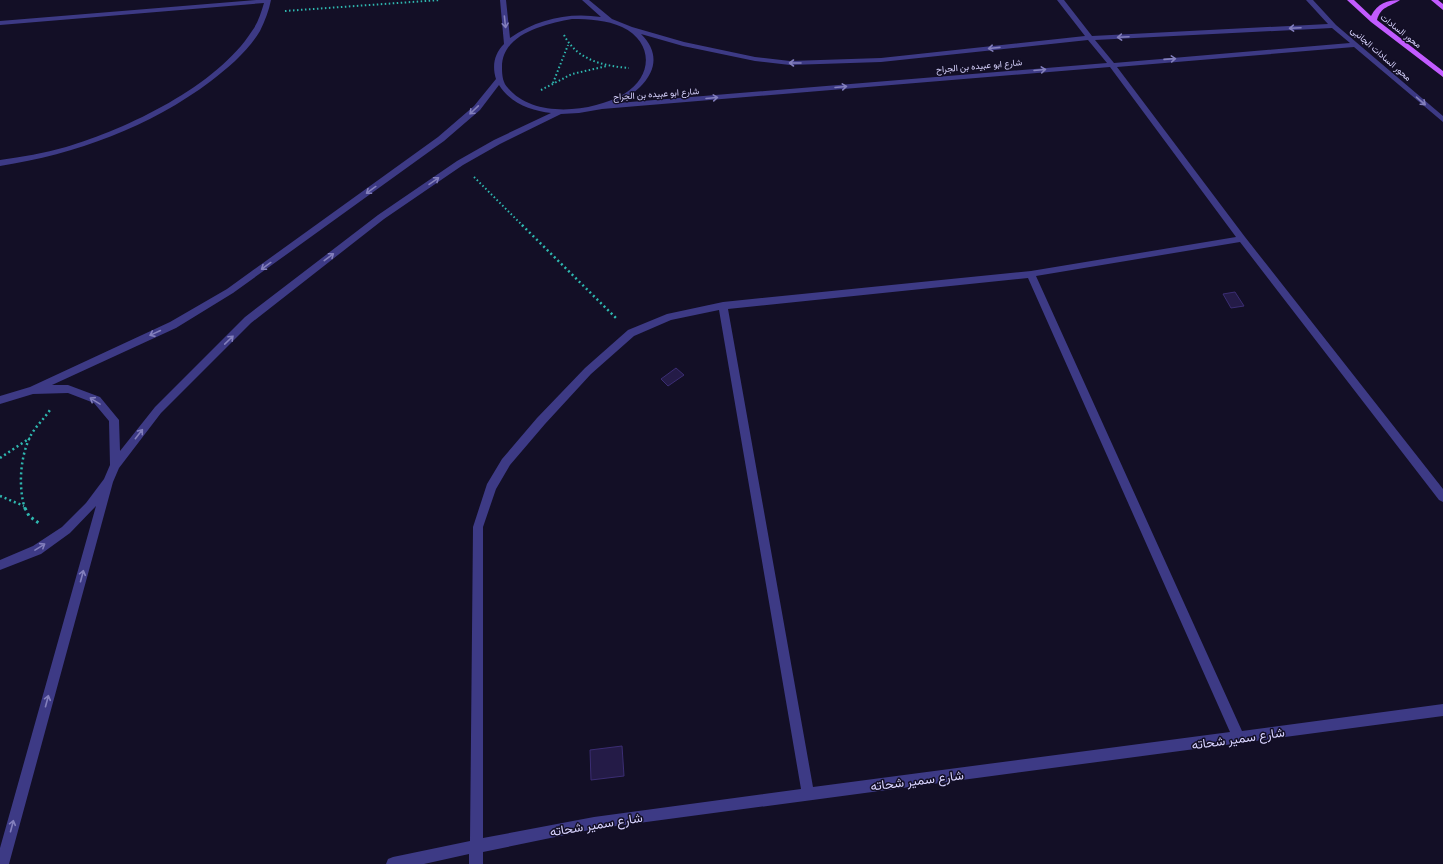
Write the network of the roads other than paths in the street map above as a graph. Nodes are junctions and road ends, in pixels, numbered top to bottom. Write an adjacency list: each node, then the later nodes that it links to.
1 (268, 0): 12 (street); 24 (street)
2 (503, 0): 16 (street, one-way to 16)
3 (585, 0): 10 (street)
4 (1060, 0): 15 (street)
5 (1309, 0): 13 (street, محور السادات الجانبى)
6 (1350, 0): 11 (main road, محور السادات)
7 (1397, 0): 11 (main road)
8 (1434, 0): 9 (main road)
9 (1443, 8)
10 (609, 20): 14 (street, شارع ابو عبيده بن الجراح); 16 (street)
11 (1373, 21): 19 (main road, محور السادات)
12 (0, 23)
13 (1334, 26): 15 (street, شارع ابو عبيده بن الجراح, one-way to 15); 17 (street, محور السادات الجانبى)
14 (631, 29): 15 (street, شارع ابو عبيده بن الجراح, one-way to 14); 21 (street)
15 (1091, 38): 18 (street)
16 (507, 44): 20 (street)
17 (1356, 45): 18 (street, شارع ابو عبيده بن الجراح, one-way to 17); 23 (street, محور السادات الجانبى, one-way to 23)
18 (1111, 64): 21 (street, شارع ابو عبيده بن الجراح, one-way to 18); 25 (street)
19 (1443, 75)
20 (499, 80): 22 (street); 28 (street, one-way to 28)
21 (603, 107): 22 (street)
22 (559, 112): 31 (street, one-way to 22)
23 (1443, 120)
24 (0, 163)
25 (1242, 239): 26 (street); 33 (street)
26 (1031, 274): 27 (street); 36 (street)
27 (723, 306): 37 (street); 38 (street)
28 (32, 390): 29 (street); 31 (street, one-way to 28)
29 (5, 395): 30 (street)
30 (0, 400)
31 (115, 465): 32 (street)
32 (108, 482): 34 (street, one-way to 32); 39 (street, one-way to 32)
33 (1443, 497)
34 (0, 565)
35 (1443, 710): 36 (street, شارع سمير شحاته)
36 (1239, 738): 37 (street, شارع سمير شحاته)
37 (808, 794): 38 (street, شارع سمير شحاته)
38 (476, 847): 40 (street, شارع سمير شحاته); 41 (street)
39 (2, 864)
40 (393, 864)
41 (476, 864)

